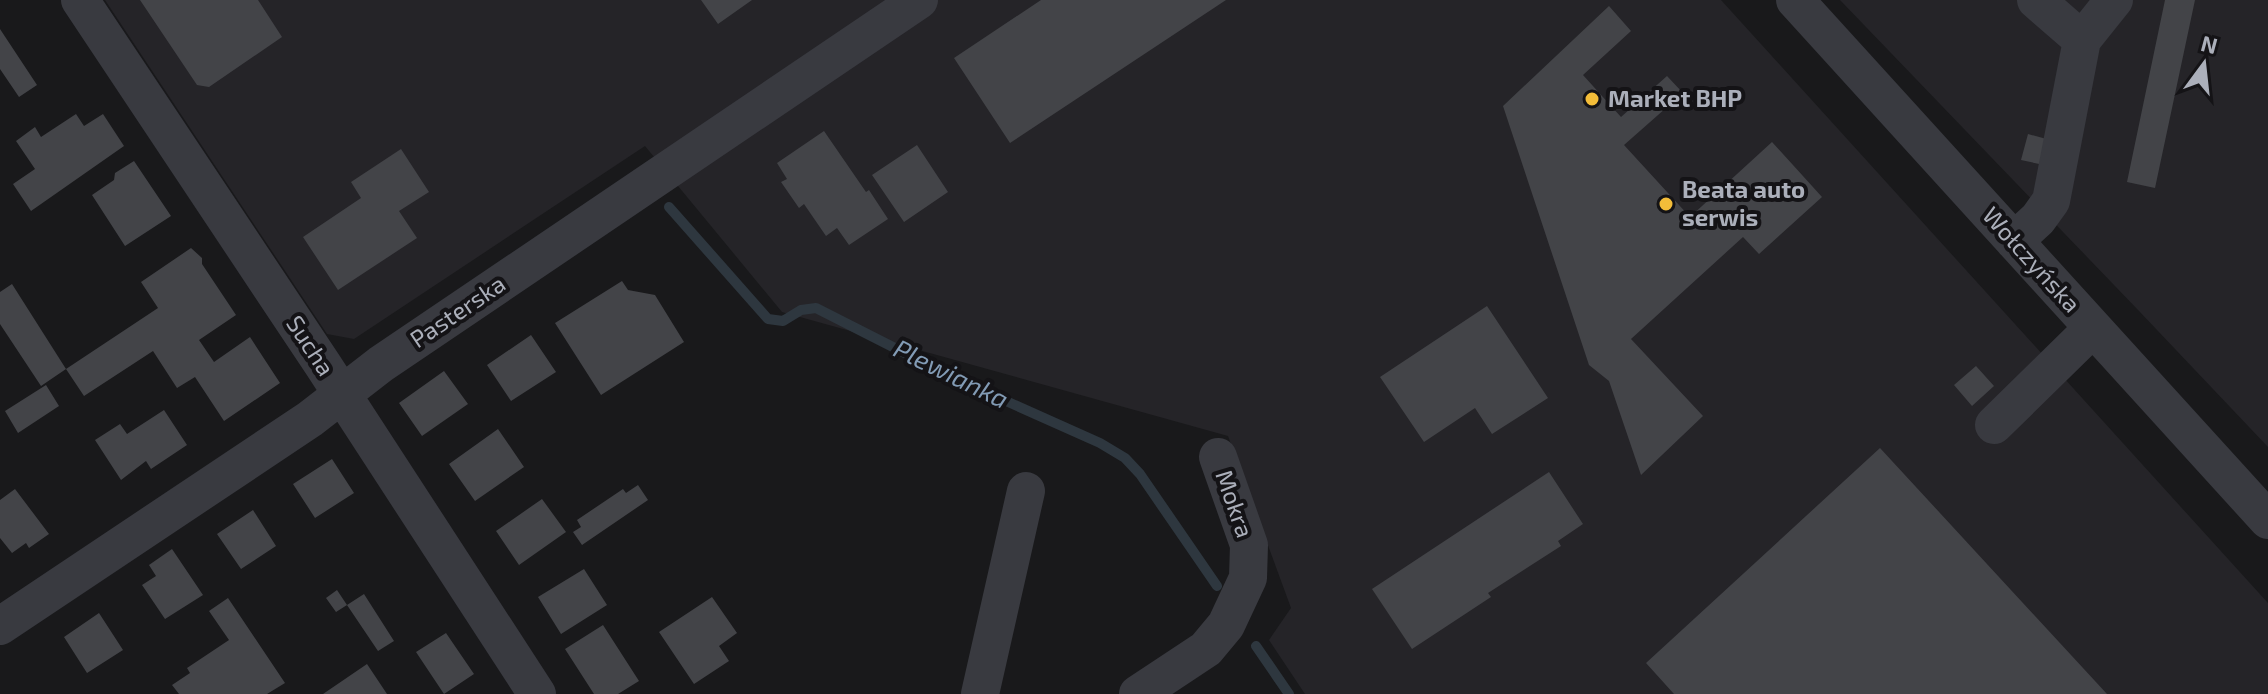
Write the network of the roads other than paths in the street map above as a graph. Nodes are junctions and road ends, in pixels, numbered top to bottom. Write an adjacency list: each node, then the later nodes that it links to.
1 (80, 0): 9 (street, Sucha)
2 (919, 0): 9 (street, Pasterska)
3 (1795, 0): 7 (street, Wołczyńska)
4 (2036, 0): 6 (street)
5 (2114, 0): 6 (street)
6 (2082, 40): 7 (street)
7 (2014, 241): 8 (street, Wołczyńska)
8 (2093, 328): 10 (street); 13 (street, Wołczyńska)
9 (342, 394): 14 (street, Pasterska); 15 (street, Sucha)
10 (1994, 425)
11 (1218, 457): 17 (street, Mokra)
12 (1026, 491): 16 (street)
13 (2268, 520)
14 (0, 626)
15 (533, 693)
16 (980, 694)
17 (1138, 694)

